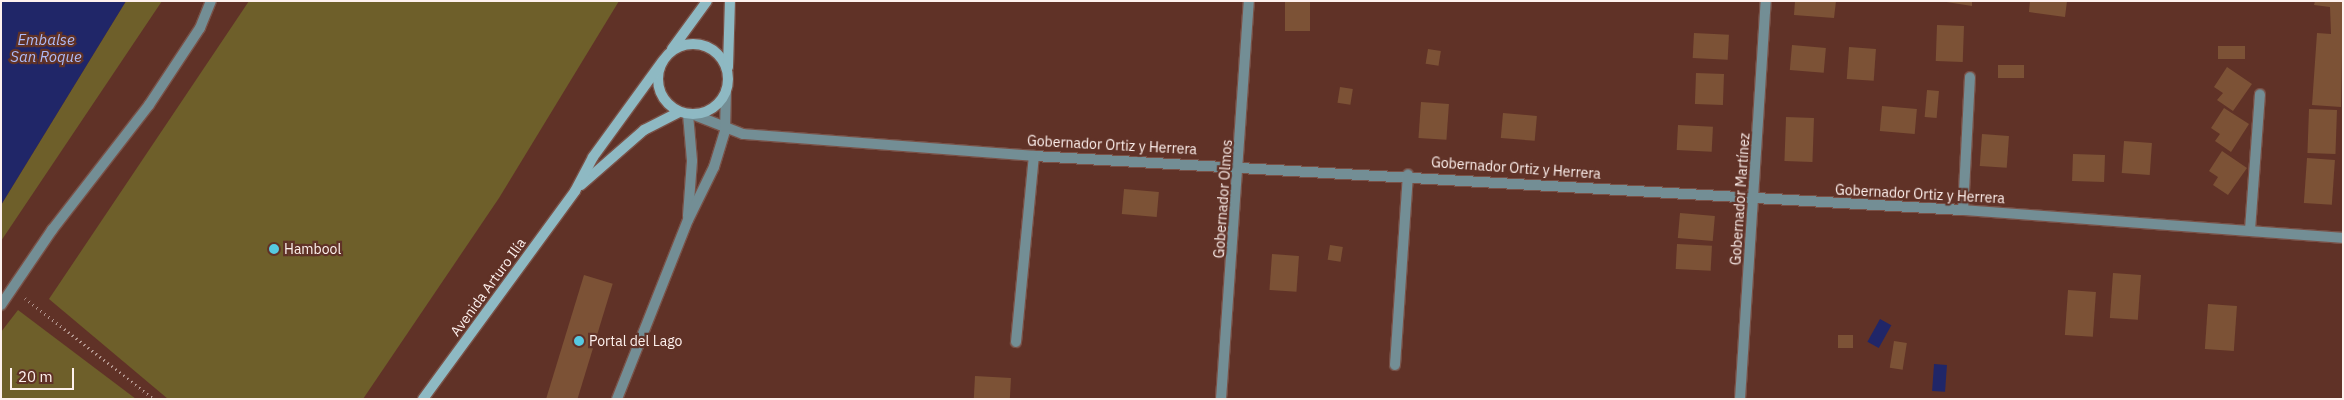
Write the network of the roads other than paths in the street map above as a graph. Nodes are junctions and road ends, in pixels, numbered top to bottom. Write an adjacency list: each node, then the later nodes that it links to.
1 (211, 1): 22 (street)
2 (707, 1): 6 (main road, Avenida Arturo Ilía)
3 (730, 1): 7 (main road)
4 (1249, 1): 14 (street, Gobernador Olmos)
5 (1766, 1): 17 (street, Gobernador Martínez)
6 (664, 58): 7 (main road); 11 (main road); 16 (main road, Avenida Arturo Ilía)
7 (728, 76): 9 (main road)
8 (1970, 77): 18 (street)
9 (726, 91): 11 (main road); 12 (street)
10 (2260, 94): 20 (street)
11 (686, 113): 12 (street, Gobernador Ortiz y Herrera); 16 (main road, Avenida Arturo Ilía); 19 (street)
12 (725, 130): 13 (street, Gobernador Ortiz y Herrera); 19 (street)
13 (1034, 156): 14 (street, Gobernador Ortiz y Herrera); 23 (street)
14 (1239, 166): 15 (street, Gobernador Ortiz y Herrera); 27 (street, Gobernador Olmos)
15 (1408, 174): 17 (street, Gobernador Ortiz y Herrera); 24 (street)
16 (575, 191): 25 (main road, Avenida Arturo Ilía)
17 (1754, 198): 18 (street, Gobernador Ortiz y Herrera); 28 (street, Gobernador Martínez)
18 (1963, 210): 20 (street, Gobernador Ortiz y Herrera)
19 (688, 220): 26 (street)
20 (2250, 230): 21 (street, Gobernador Ortiz y Herrera)
21 (2343, 238)
22 (1, 305)
23 (1016, 342)
24 (1395, 365)
25 (423, 399)
26 (617, 399)
27 (1221, 399)
28 (1740, 399)

